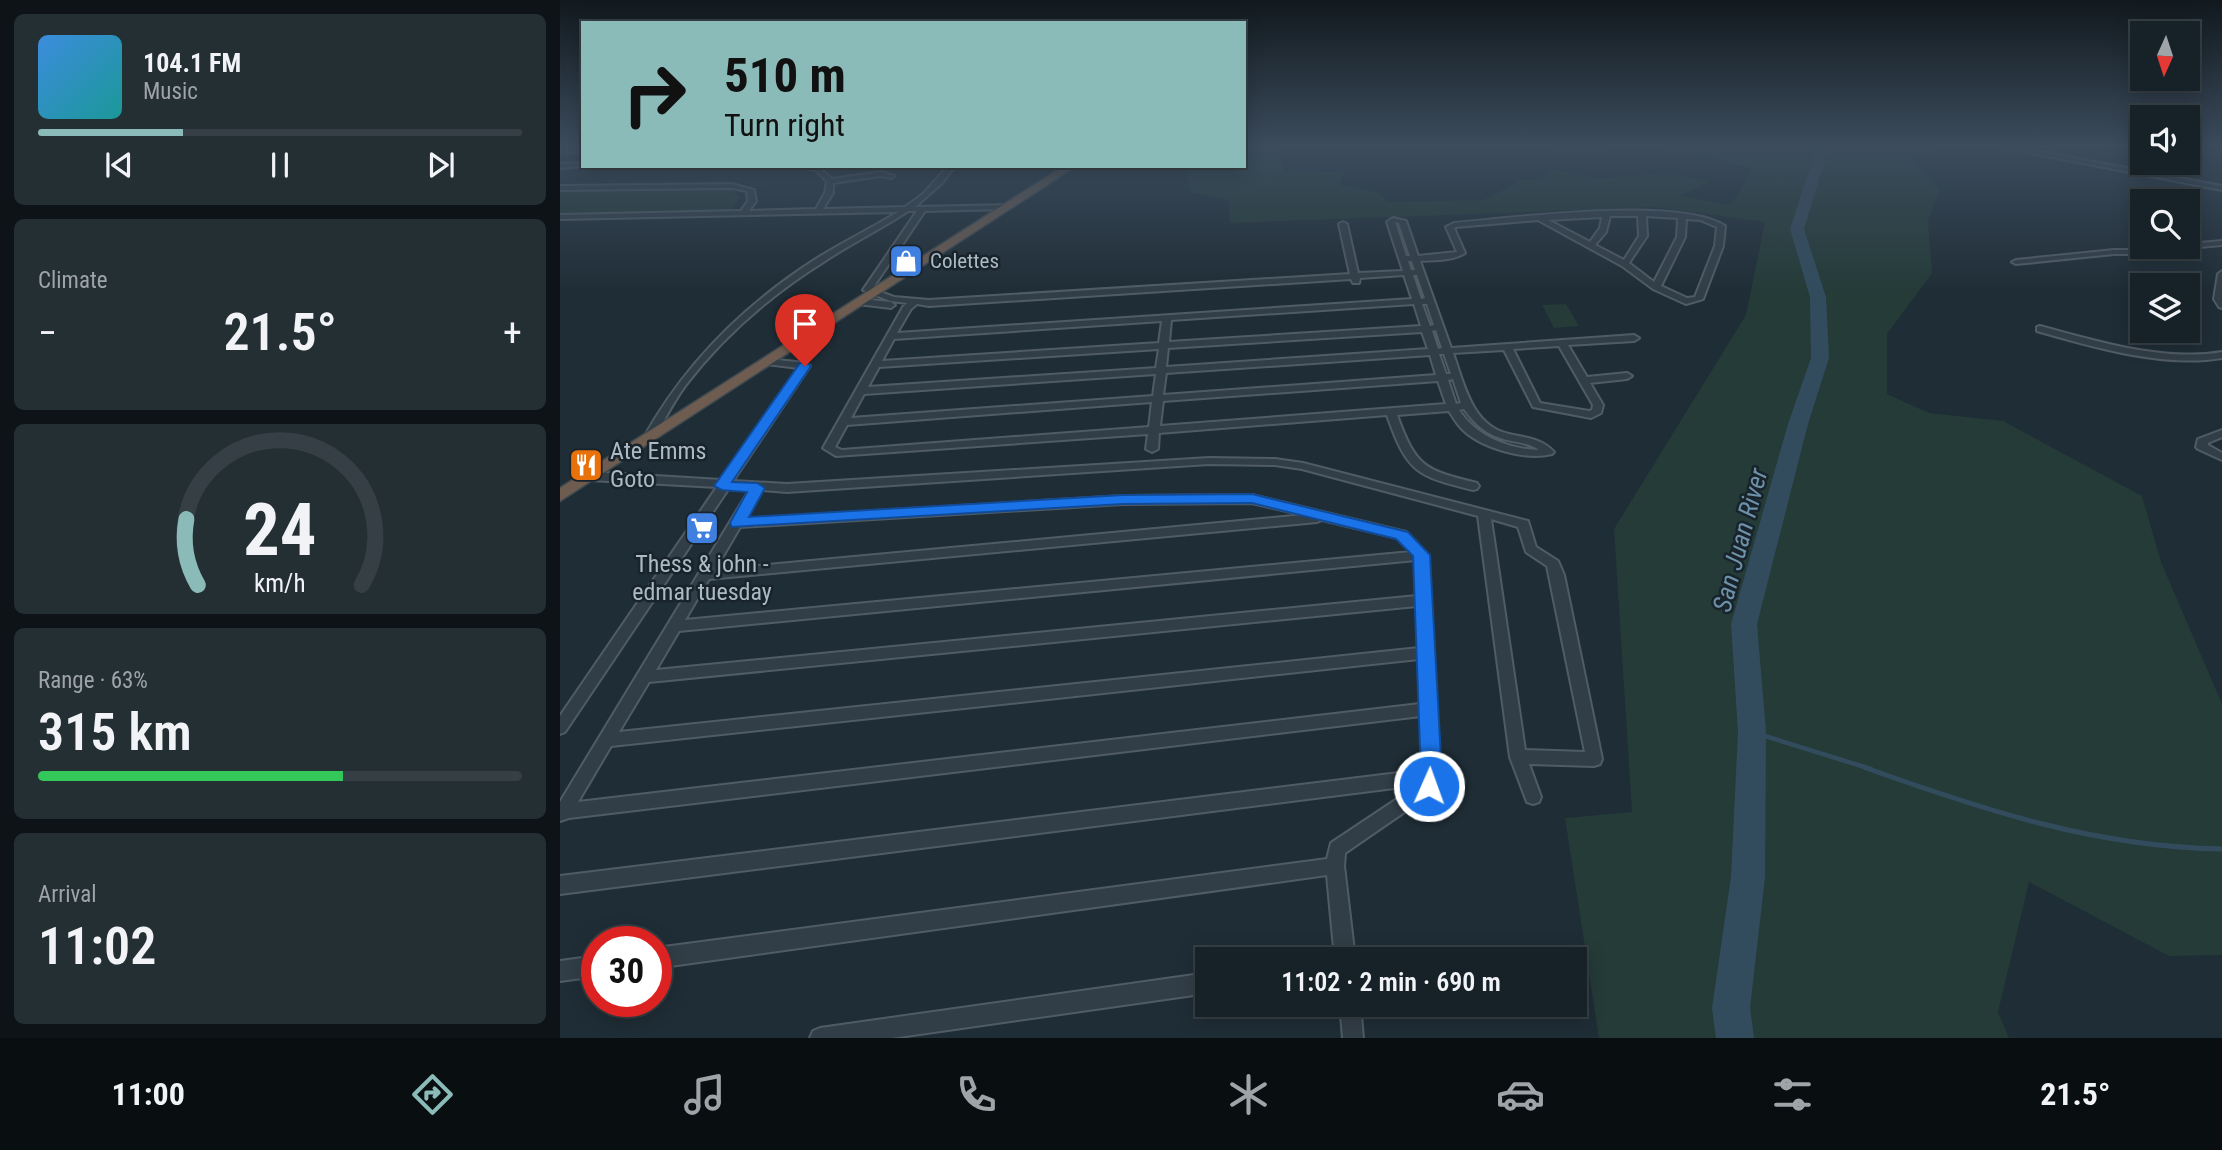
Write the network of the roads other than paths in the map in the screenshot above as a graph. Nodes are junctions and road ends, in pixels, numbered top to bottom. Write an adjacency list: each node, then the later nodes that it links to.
1 (751, 194): 9 (street)
2 (828, 194): 6 (street)
3 (925, 194): 7 (street)
4 (1027, 194): 5 (highway)
5 (1007, 207): 8 (street); 27 (highway)
6 (818, 211): 7 (street); 9 (street)
7 (904, 211): 8 (street); 60 (street)
8 (922, 211): 27 (street)
9 (743, 213): 12 (street)
10 (1642, 213): 11 (street); 13 (street); 22 (street)
11 (1605, 215): 14 (street); 17 (street)
12 (560, 217)
13 (1682, 217): 26 (street); 26 (street)
14 (1541, 219): 17 (street); 20 (street)
15 (1343, 224): 25 (street)
16 (2222, 243): 18 (street)
17 (1591, 245): 22 (street)
18 (2200, 245)
19 (2130, 252): 21 (street)
20 (1410, 258): 24 (street)
21 (2016, 262)
22 (1625, 264): 26 (street)
23 (2222, 274): 32 (street)
24 (1416, 275): 25 (street); 28 (street); 29 (street)
25 (1355, 279): 31 (street)
26 (1656, 287)
27 (873, 294): 30 (highway); 31 (street)
28 (1430, 300): 29 (street); 34 (street)
29 (1418, 301): 33 (street); 35 (street)
30 (861, 302): 31 (street); 45 (highway)
31 (910, 305): 37 (street)
32 (2222, 305)
33 (1167, 318): 37 (street); 40 (street)
34 (1440, 327): 35 (street); 42 (street)
35 (1427, 328): 40 (street); 43 (street)
36 (2040, 329): 44 (street)
37 (891, 336): 46 (street)
38 (1634, 338): 39 (street)
39 (1562, 343): 41 (street); 51 (street)
40 (1164, 345): 46 (street); 47 (street)
41 (1507, 347): 42 (street); 51 (street)
42 (1448, 351): 43 (street); 49 (street)
43 (1434, 352): 47 (street); 50 (street)
44 (2222, 355)
45 (769, 362): 60 (highway); 64 (street)
46 (876, 364): 52 (street)
47 (1161, 371): 52 (street); 53 (street)
48 (1627, 376): 51 (street)
49 (1457, 377): 50 (street); 54 (street)
50 (1443, 378): 53 (street); 55 (street)
51 (1585, 380)
52 (860, 391): 57 (street)
53 (1158, 399): 57 (street); 58 (street)
54 (1467, 406): 55 (street); 55 (street)
55 (1452, 407): 56 (street)
56 (1391, 412): 58 (street); 65 (street)
57 (844, 422): 58 (street)
58 (1154, 430): 61 (street)
59 (2222, 433): 62 (street)
60 (648, 439): 63 (highway)
61 (1152, 449)
62 (2222, 457)
63 (590, 476): 64 (street); 67 (highway)
64 (722, 486): 66 (street); 78 (street)
65 (1473, 486)
66 (757, 488): 68 (street); 70 (street)
67 (560, 496)
68 (1484, 515): 80 (street); 80 (street)
69 (1328, 517): 70 (street); 71 (street); 72 (street)
70 (738, 523): 72 (street)
71 (1422, 555): 73 (street); 74 (street)
72 (706, 575): 74 (street)
73 (1425, 600): 75 (street); 76 (street)
74 (675, 626): 76 (street)
75 (1427, 653): 77 (street); 79 (street)
76 (644, 677): 79 (street)
77 (1429, 709): 81 (street); 83 (street)
78 (560, 728)
79 (606, 740): 83 (street)
80 (1518, 757): 82 (street)
81 (1432, 776): 84 (street); 85 (street)
82 (1533, 797)
83 (562, 814)
84 (1335, 866): 86 (street); 87 (street)
85 (560, 885)
86 (1344, 947)
87 (672, 956)
88 (581, 968): 89 (street)
89 (560, 971)
90 (1195, 985): 92 (street)
91 (1351, 1017): 93 (street)
92 (820, 1038)
93 (1353, 1038)

